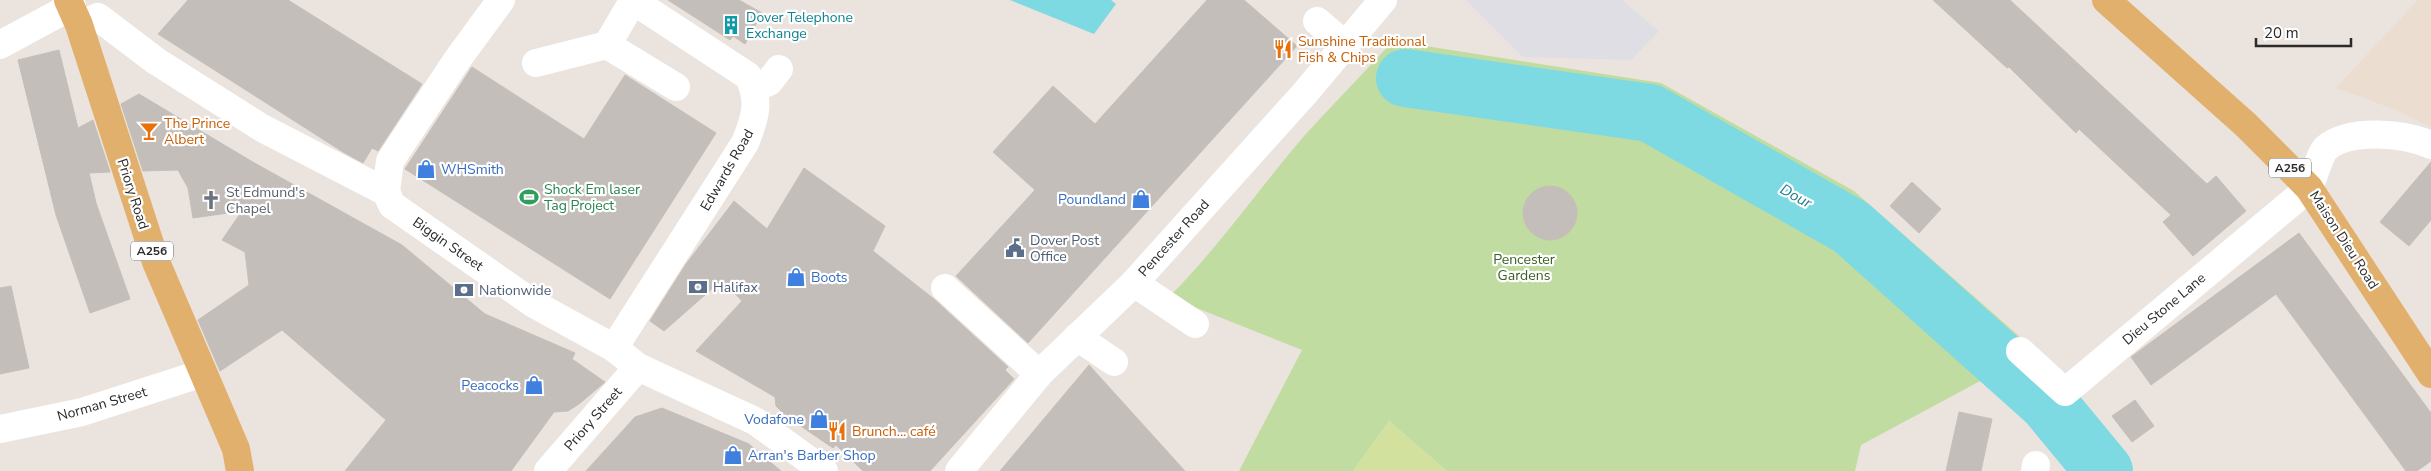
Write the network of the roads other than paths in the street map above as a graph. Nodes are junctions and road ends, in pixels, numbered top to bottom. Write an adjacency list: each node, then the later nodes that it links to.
1 (500, 0): 16 (street)
2 (633, 0): 8 (street); 13 (street)
3 (1383, 0): 9 (street, Pencester Road)
4 (2106, 0): 15 (main road, Maison Dieu Road / A256)
5 (73, 10): 7 (street); 16 (street, Biggin Street); 25 (main road, Priory Road / A256)
6 (1317, 21): 9 (street)
7 (0, 44)
8 (607, 45): 10 (street); 12 (street)
9 (1341, 49): 17 (street, Pencester Road)
10 (536, 62)
11 (779, 69): 13 (street)
12 (676, 87)
13 (754, 88): 21 (street, Edwards Road)
14 (2431, 145): 15 (street)
15 (2309, 188): 22 (street, Dieu Stone Lane); 27 (main road, Maison Dieu Road / A256)
16 (386, 192): 21 (street, Biggin Street)
17 (1134, 283): 19 (street); 20 (street, Pencester Road)
18 (945, 288): 26 (street)
19 (1195, 324)
20 (1077, 337): 23 (street); 26 (street, Pencester Road)
21 (614, 348): 24 (street, Biggin Street)
22 (2020, 351)
23 (1114, 362)
24 (638, 367): 30 (street, Priory Street); 31 (street, Biggin Street)
25 (203, 373): 28 (street, Norman Street); 29 (main road, Priory Road / A256)
26 (1039, 374): 32 (street, Pencester Road)
27 (2431, 374)
28 (0, 429)
29 (240, 471)
30 (548, 471)
31 (824, 471)
32 (960, 471)

